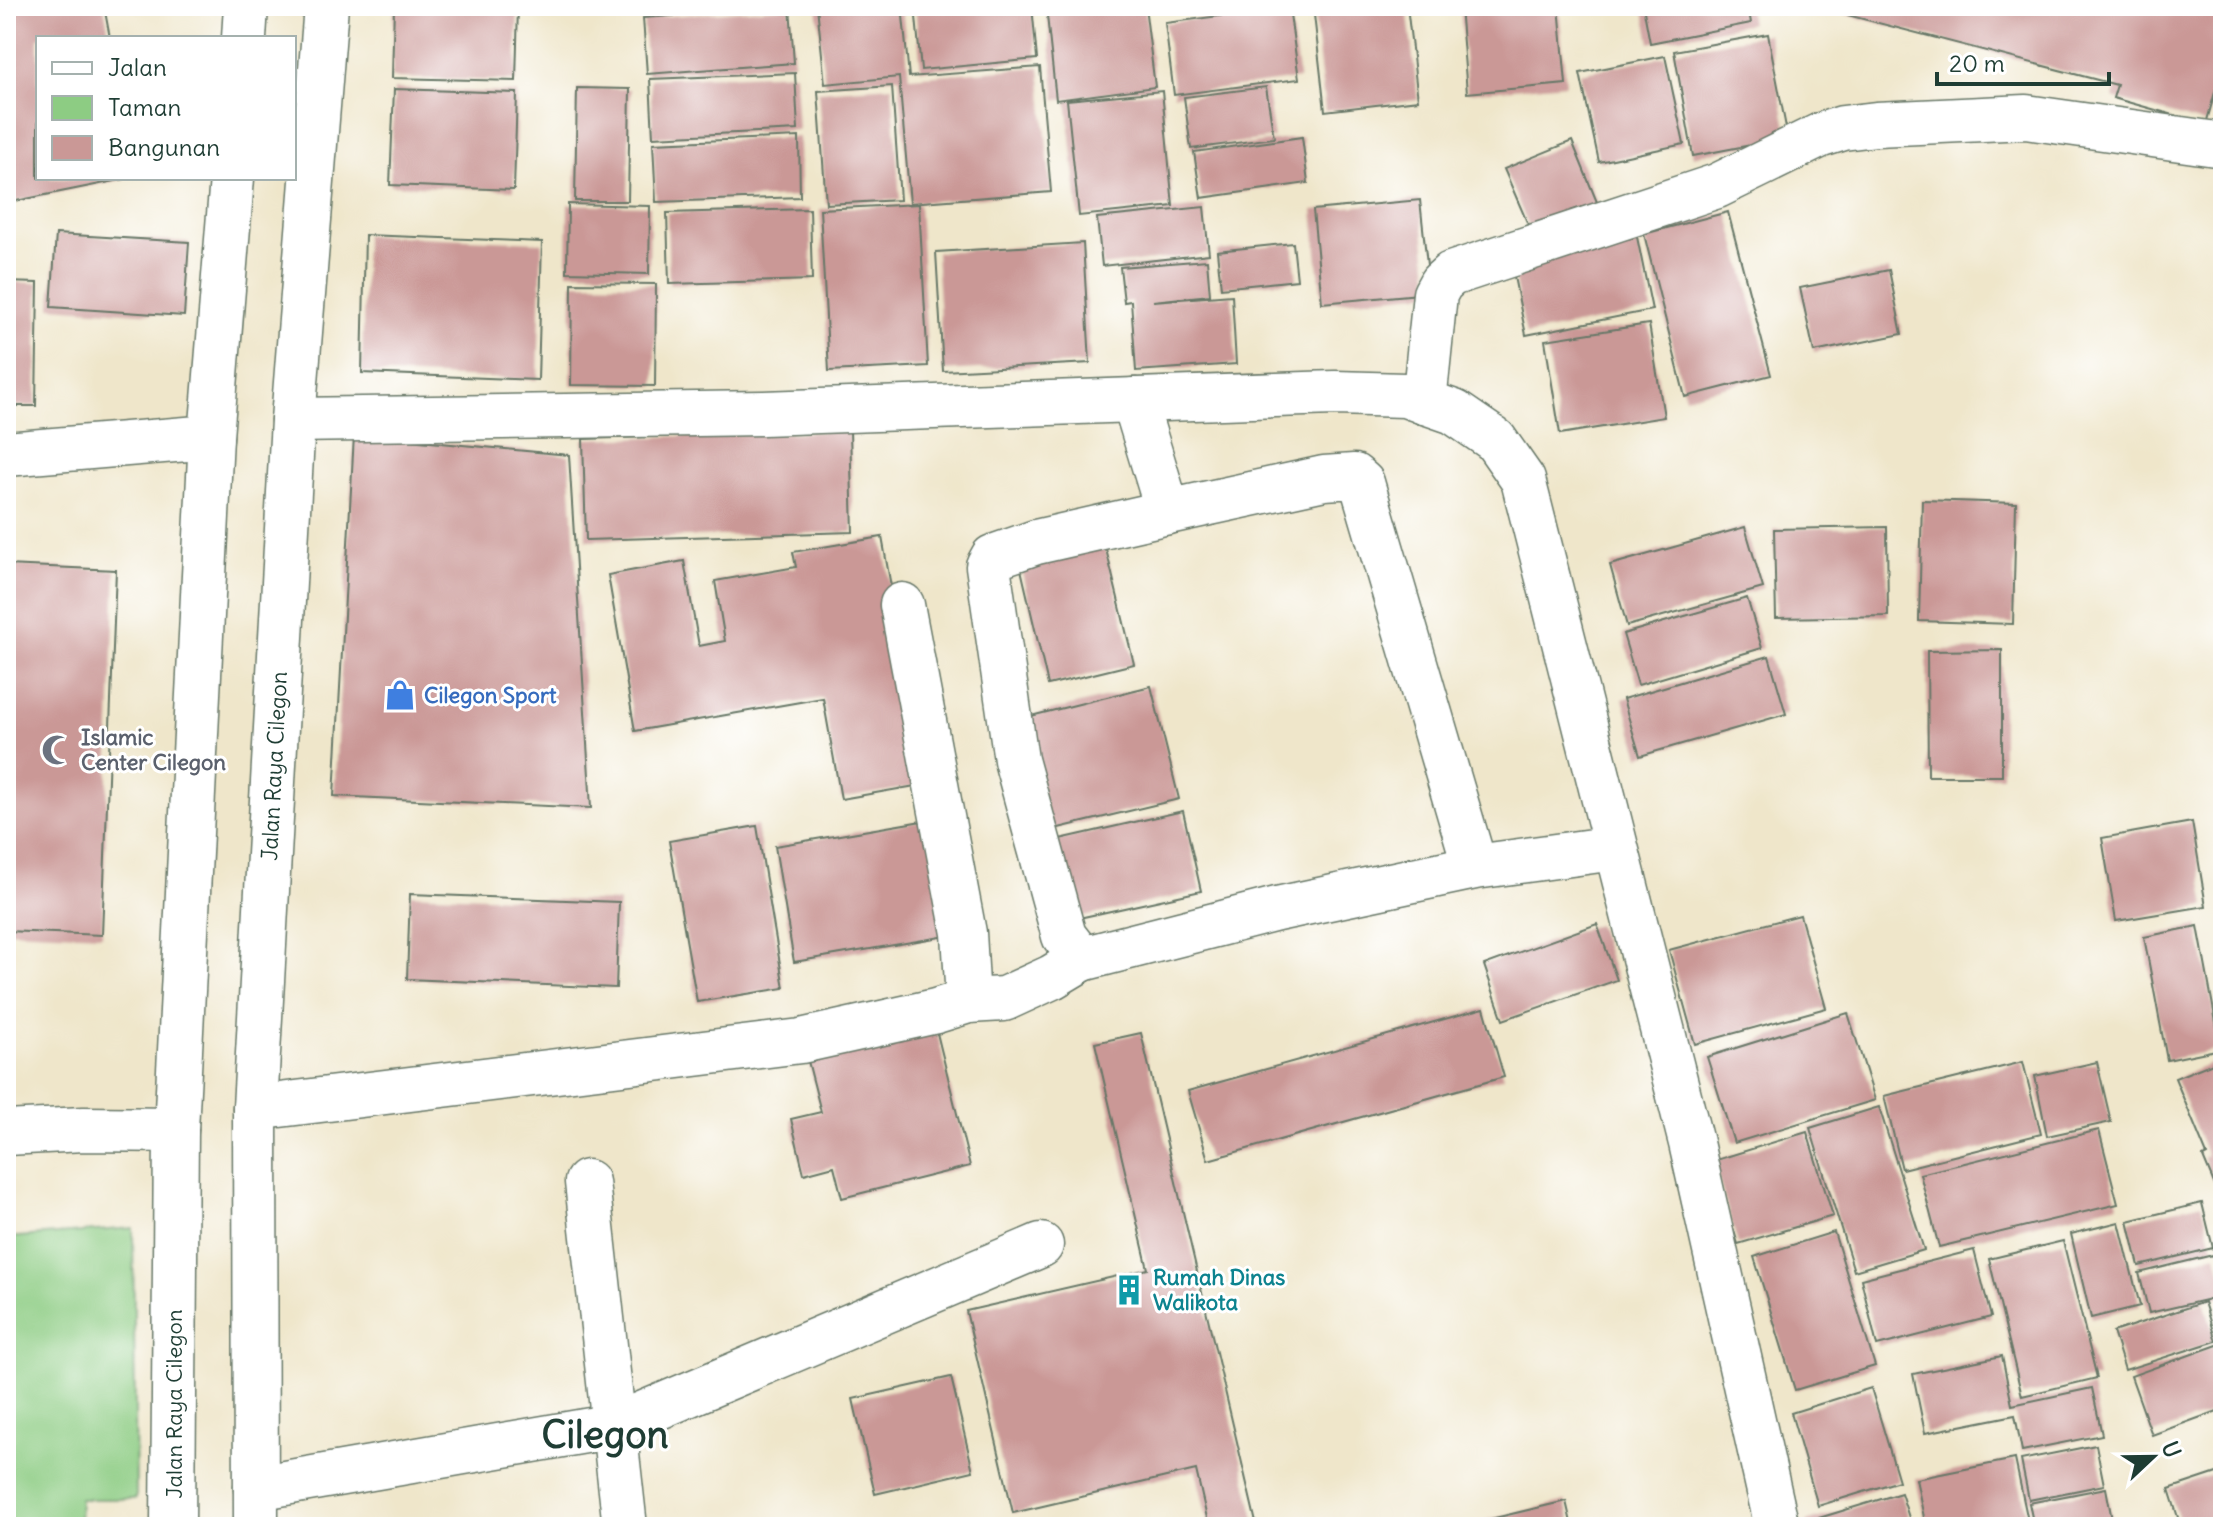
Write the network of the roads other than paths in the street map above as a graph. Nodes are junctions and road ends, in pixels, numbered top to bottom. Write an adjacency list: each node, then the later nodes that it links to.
1 (246, 6): 3 (main road)
2 (326, 6): 8 (main road, Jalan Raya Cilegon)
3 (244, 36)
4 (2223, 145): 7 (main road)
5 (232, 180): 9 (main road, Jalan Raya Cilegon)
6 (1134, 400): 7 (main road); 8 (main road); 11 (main road)
7 (1424, 402): 13 (main road)
8 (293, 420): 17 (main road, Jalan Raya Cilegon)
9 (211, 437): 10 (main road); 18 (main road, Jalan Raya Cilegon)
10 (6, 454)
11 (1168, 512): 14 (main road); 15 (main road)
12 (902, 605): 16 (main road)
13 (1615, 848): 14 (main road); 26 (main road)
14 (1475, 867): 15 (main road)
15 (1082, 959): 16 (main road)
16 (952, 1006): 17 (main road)
17 (255, 1108): 23 (main road, Jalan Raya Cilegon)
18 (176, 1130): 19 (main road); 24 (main road, Jalan Raya Cilegon)
19 (6, 1133)
20 (587, 1182): 22 (main road)
21 (1041, 1245): 22 (main road)
22 (614, 1426): 23 (main road); 25 (main road)
23 (256, 1507)
24 (173, 1527)
25 (625, 1527)
26 (1777, 1527)

